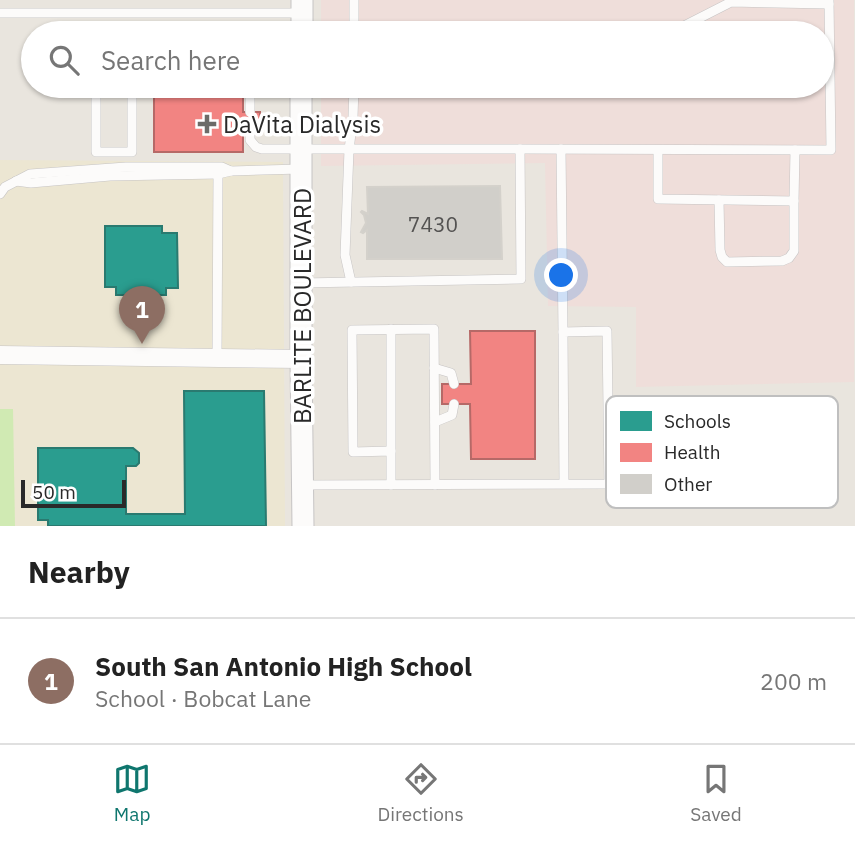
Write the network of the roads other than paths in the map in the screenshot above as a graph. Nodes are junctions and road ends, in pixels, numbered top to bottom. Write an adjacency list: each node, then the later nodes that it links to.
1 (184, 0): 7 (lane)
2 (216, 0): 8 (lane)
3 (243, 0): 9 (lane)
4 (354, 0): 11 (lane)
5 (829, 2): 12 (lane); 13 (lane)
6 (0, 13): 7 (lane)
7 (185, 13): 8 (lane)
8 (216, 13): 9 (lane)
9 (243, 13): 10 (lane)
10 (302, 15)
11 (354, 21)
12 (694, 21)
13 (829, 21)
14 (96, 98): 15 (lane)
15 (132, 98)
16 (250, 98): 20 (lane)
17 (301, 98): 27 (street, BARLITE BOULEVARD)
18 (354, 98): 24 (lane)
19 (830, 98): 26 (lane)
20 (250, 112)
21 (250, 135): 27 (lane)
22 (520, 149): 23 (lane); 24 (lane); 34 (lane)
23 (561, 149): 25 (lane); 37 (lane)
24 (349, 150): 27 (lane); 34 (lane)
25 (658, 150): 26 (lane); 32 (lane)
26 (795, 150): 33 (lane)
27 (302, 160): 28 (lane); 35 (street, BARLITE BOULEVARD)
28 (231, 171): 29 (lane); 30 (lane)
29 (218, 174): 30 (lane); 39 (lane)
30 (16, 181): 31 (lane)
31 (0, 194)
32 (719, 200): 33 (lane); 33 (lane)
33 (794, 201)
34 (351, 282): 35 (lane)
35 (301, 283): 40 (street, BARLITE BOULEVARD)
36 (391, 330): 41 (lane); 46 (lane); 46 (lane)
37 (563, 332): 43 (lane); 47 (lane)
38 (0, 355): 39 (street)
39 (217, 356): 40 (street)
40 (301, 359): 49 (street, BARLITE BOULEVARD)
41 (434, 368): 42 (lane); 45 (lane)
42 (454, 384)
43 (608, 396)
44 (454, 404): 45 (lane)
45 (435, 422): 51 (lane)
46 (391, 452): 50 (lane)
47 (564, 484): 48 (lane); 51 (lane)
48 (606, 484)
49 (303, 485): 50 (lane); 52 (street, BARLITE BOULEVARD)
50 (391, 485): 51 (lane)
51 (435, 485)
52 (303, 526)

